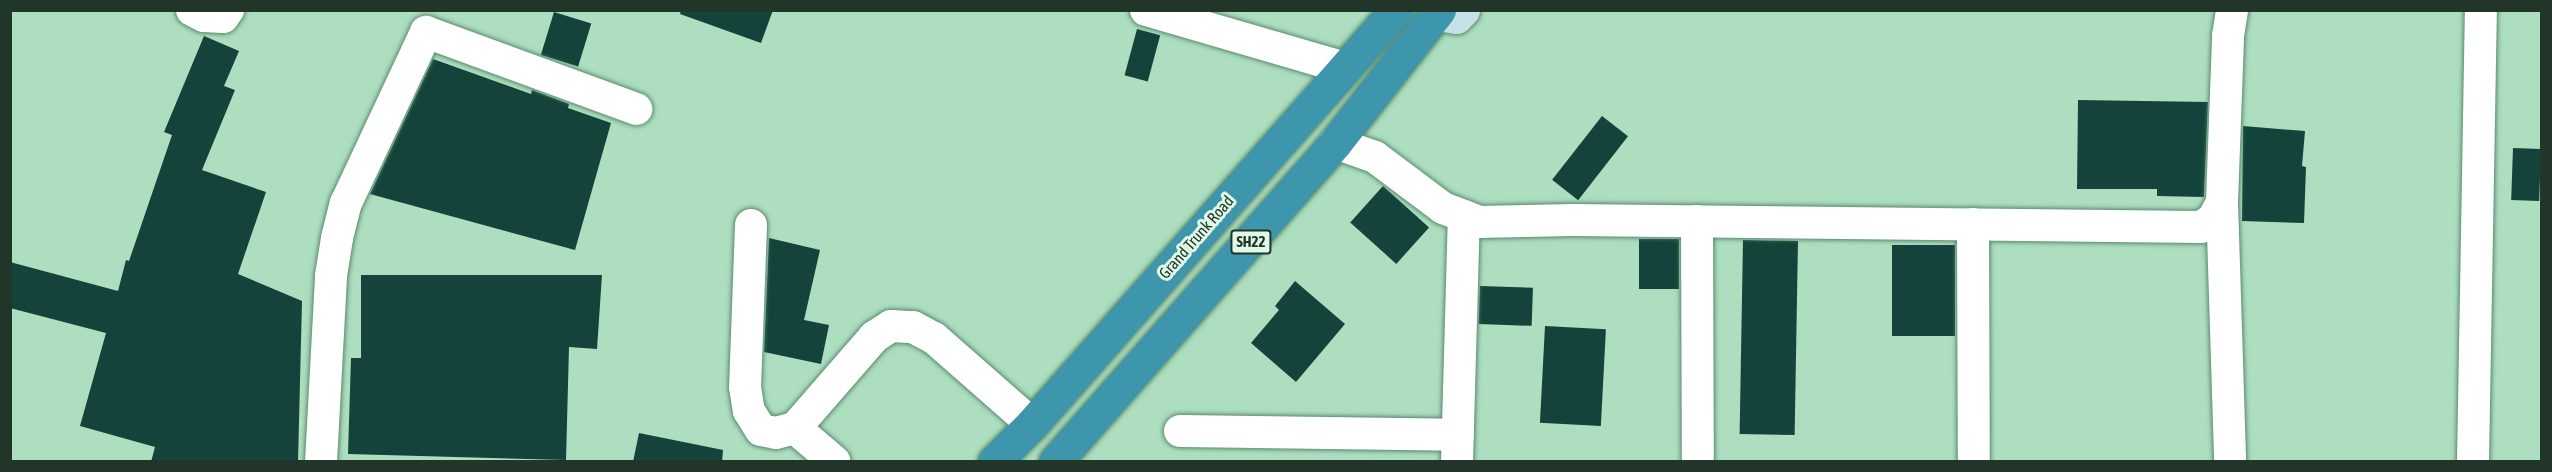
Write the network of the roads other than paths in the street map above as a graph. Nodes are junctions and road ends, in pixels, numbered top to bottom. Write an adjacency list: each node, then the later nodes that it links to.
1 (192, 10): 2 (street)
2 (228, 10)
3 (1146, 10): 8 (street)
4 (1396, 10): 8 (highway, Grand Trunk Road)
5 (2232, 10): 11 (street)
6 (2481, 10): 27 (street)
7 (1446, 12): 10 (highway, SH22)
8 (1346, 68): 16 (highway, Grand Trunk Road)
9 (636, 109): 20 (street)
10 (1335, 143): 12 (street); 23 (highway, SH22)
11 (2222, 202): 14 (street); 26 (street)
12 (1464, 216): 13 (street); 19 (street)
13 (1697, 221): 14 (street); 24 (street)
14 (1973, 224): 25 (street)
15 (751, 225): 17 (street)
16 (1032, 424): 17 (street); 22 (highway, Grand Trunk Road)
17 (795, 428): 21 (street)
18 (1180, 431): 19 (street)
19 (1457, 448)
20 (321, 462)
21 (835, 462)
22 (994, 462)
23 (1055, 462)
24 (1698, 462)
25 (1974, 462)
26 (2230, 462)
27 (2473, 462)

